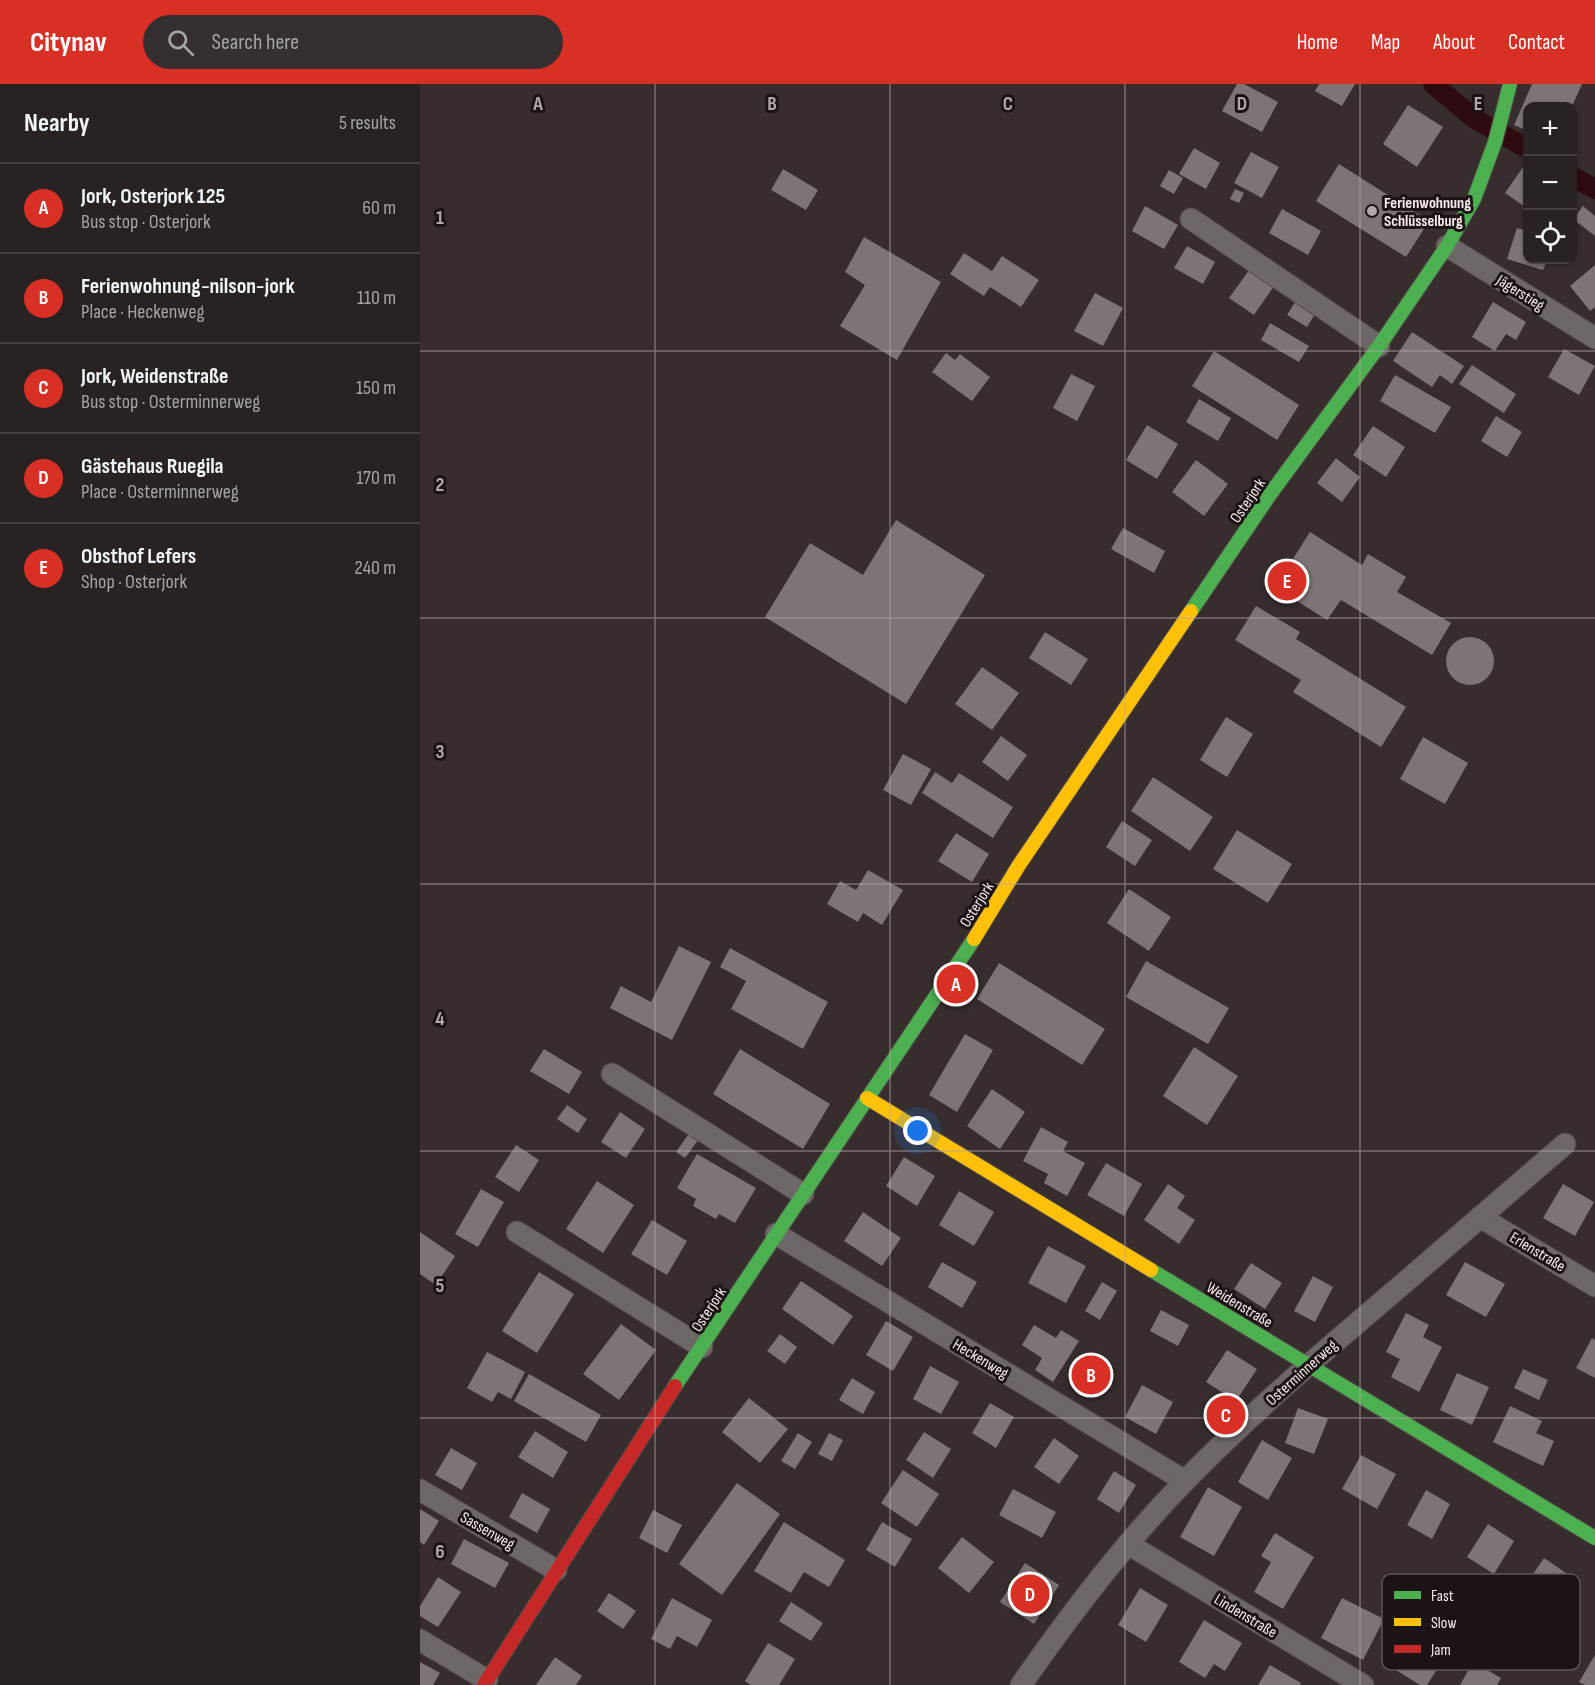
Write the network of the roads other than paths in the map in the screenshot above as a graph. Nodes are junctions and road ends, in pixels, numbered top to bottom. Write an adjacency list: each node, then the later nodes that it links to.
1 (1510, 84): 3 (main road, Osterjork)
2 (1191, 219): 5 (street)
3 (1447, 246): 4 (street, Jägerstieg); 5 (main road, Osterjork)
4 (1595, 338)
5 (1379, 346): 7 (main road, Osterjork)
6 (612, 1074): 9 (street)
7 (867, 1098): 9 (main road, Osterjork); 15 (main road, Weidenstraße)
8 (1565, 1144): 10 (street, Osterminnerweg)
9 (803, 1194): 12 (main road, Osterjork)
10 (1480, 1217): 13 (street, Erlenstraße); 15 (street, Osterminnerweg)
11 (517, 1232): 14 (street)
12 (776, 1234): 14 (main road, Osterjork); 16 (street, Heckenweg)
13 (1595, 1286)
14 (702, 1347): 20 (main road, Osterjork)
15 (1308, 1365): 16 (street, Osterminnerweg); 18 (main road, Weidenstraße)
16 (1185, 1481): 19 (street, Osterminnerweg)
17 (420, 1490): 20 (street, Sassenweg)
18 (1595, 1538)
19 (1128, 1544): 23 (street, Osterminnerweg); 24 (street, Lindenstraße)
20 (556, 1570): 22 (main road, Osterjork)
21 (420, 1640): 22 (street)
22 (486, 1683)
23 (1021, 1685)
24 (1364, 1685)

